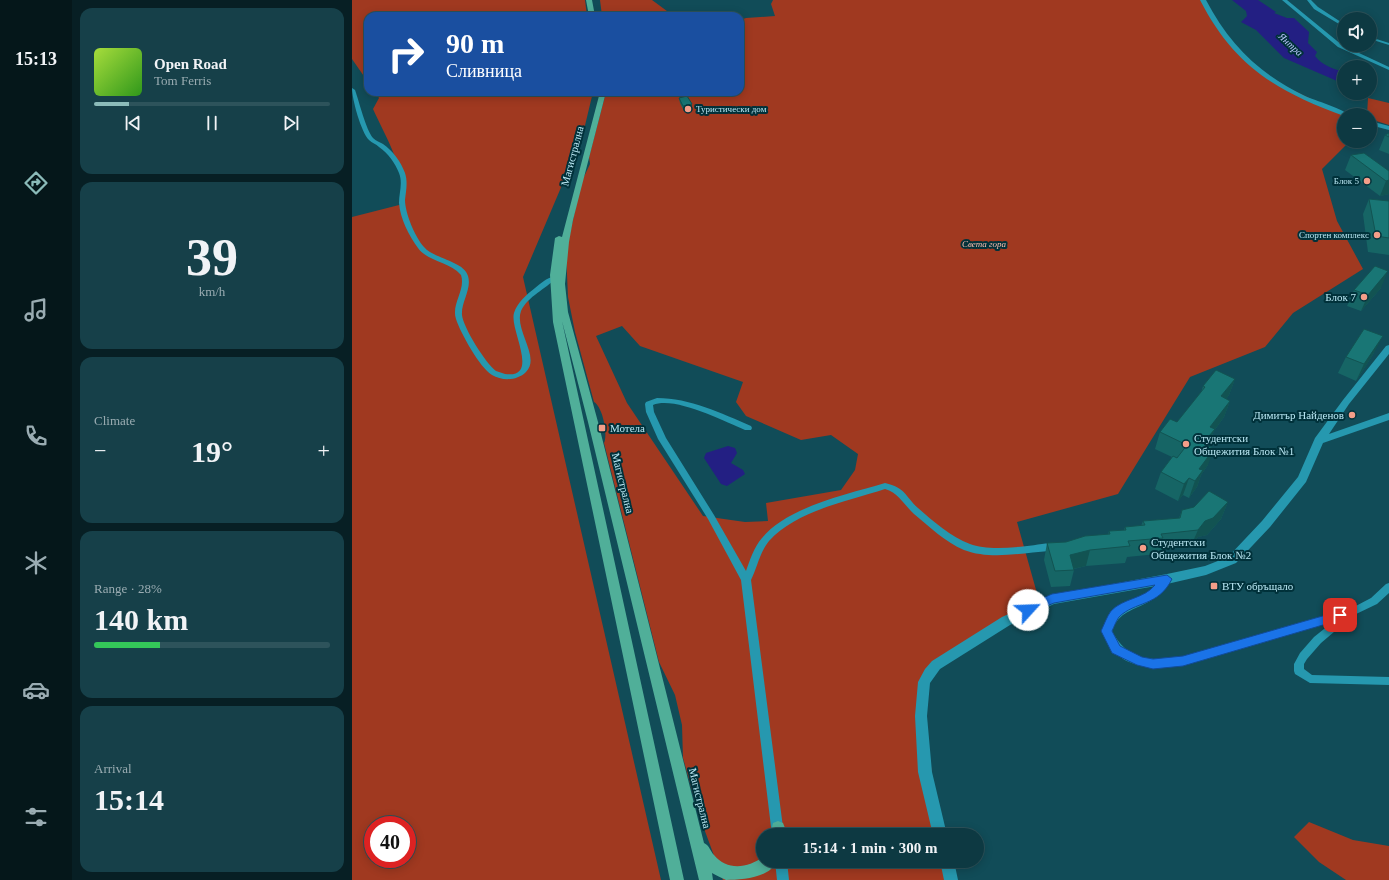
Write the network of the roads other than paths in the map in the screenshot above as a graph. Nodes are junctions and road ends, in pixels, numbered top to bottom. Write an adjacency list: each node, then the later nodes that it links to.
1 (589, 0): 6 (main road)
2 (592, 0): 7 (main road)
3 (1203, 0): 18 (street)
4 (1284, 0): 12 (street)
5 (1308, 0): 8 (street)
6 (591, 12)
7 (594, 12)
8 (1337, 22)
9 (1377, 41): 10 (street)
10 (1389, 44)
11 (1358, 52): 12 (street)
12 (1356, 54): 13 (street)
13 (1389, 69)
14 (352, 90): 17 (street)
15 (598, 96): 21 (main road, Магистрална)
16 (602, 96): 32 (main road, Магистрална)
17 (355, 104): 21 (street)
18 (1337, 112)
19 (1377, 125): 20 (street)
20 (1389, 128)
21 (553, 278): 38 (main road, Магистрална)
22 (1389, 348): 25 (street)
23 (1389, 416): 25 (street)
24 (748, 428): 28 (street)
25 (1320, 441): 27 (street)
26 (1049, 547): 28 (street)
27 (1167, 579): 30 (street); 34 (street)
28 (746, 580): 33 (street)
29 (1389, 587): 30 (street)
30 (1354, 611): 31 (street)
31 (1389, 681)
32 (692, 820): 35 (main road); 39 (main road, Магистрална)
33 (777, 828)
34 (938, 828)
35 (762, 868)
36 (782, 868): 40 (street)
37 (948, 868): 41 (street)
38 (677, 880)
39 (706, 880)
40 (783, 880)
41 (951, 880)

